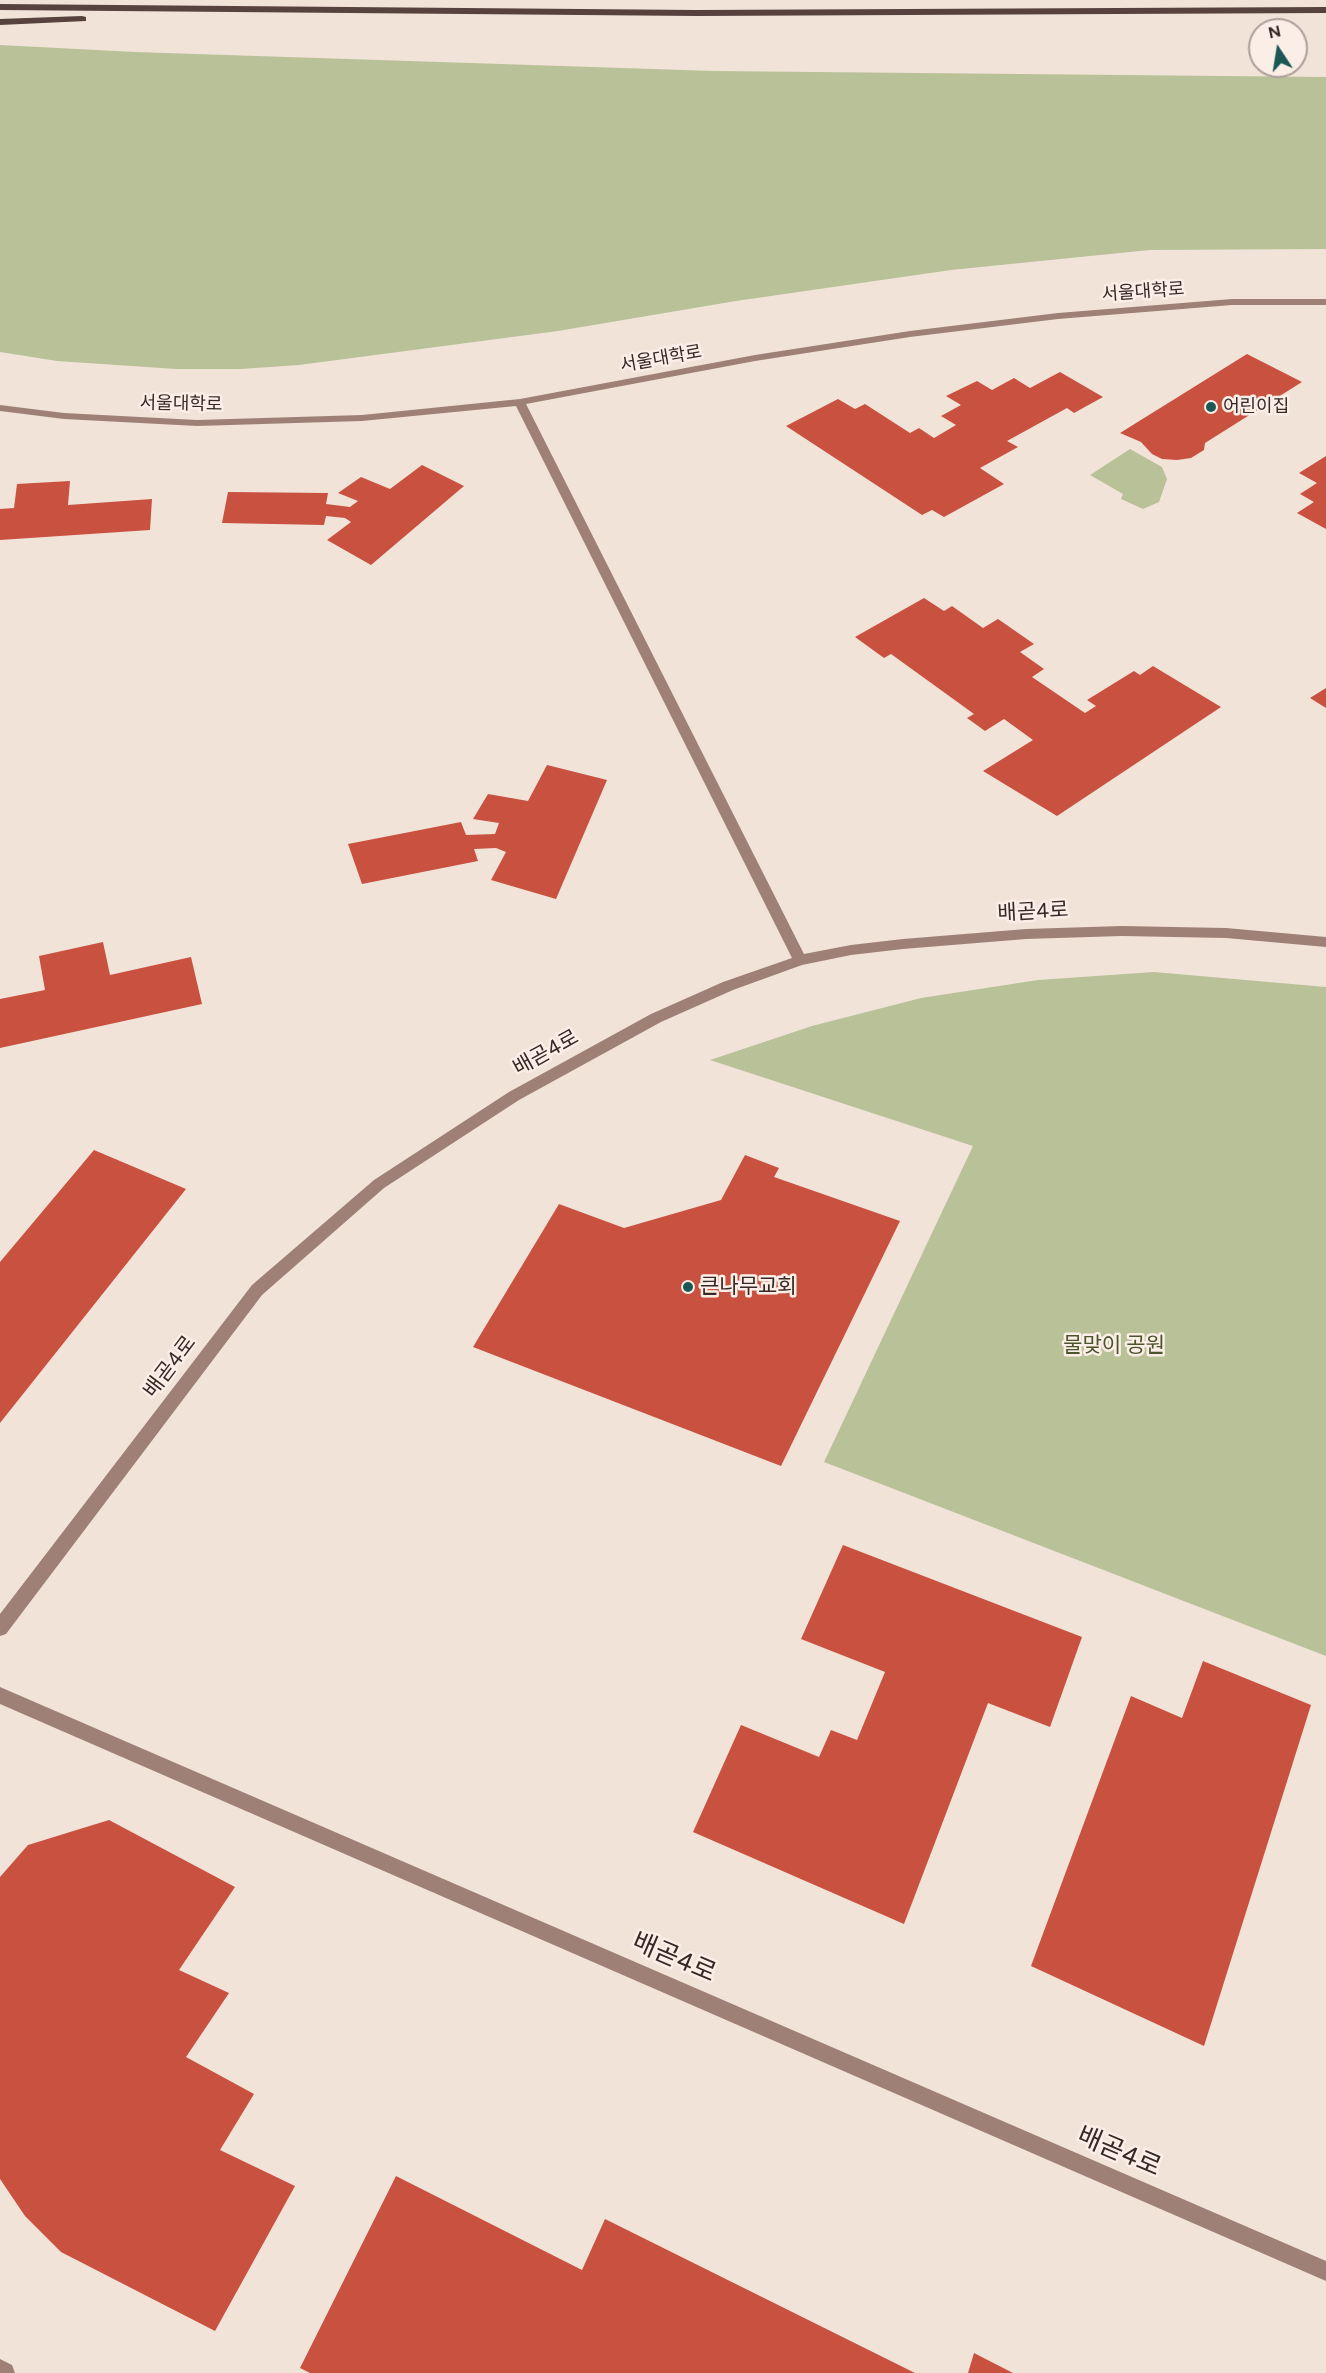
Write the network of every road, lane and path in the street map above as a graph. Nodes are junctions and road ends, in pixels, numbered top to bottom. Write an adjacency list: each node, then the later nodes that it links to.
1 (0, 7): 2 (highway)
2 (368, 10): 3 (highway); 4 (highway)
3 (1326, 10)
4 (0, 22)
5 (1326, 302): 6 (street, 서울대학로)
6 (520, 402): 7 (street, 서울대학로); 9 (street)
7 (0, 408)
8 (1326, 942): 9 (street, 배곧4로)
9 (800, 960): 10 (street, 배곧4로)
10 (0, 1628)
11 (0, 1695): 12 (street, 배곧4로)
12 (1326, 2271)
13 (0, 2370): 14 (street)
14 (4, 2373)

